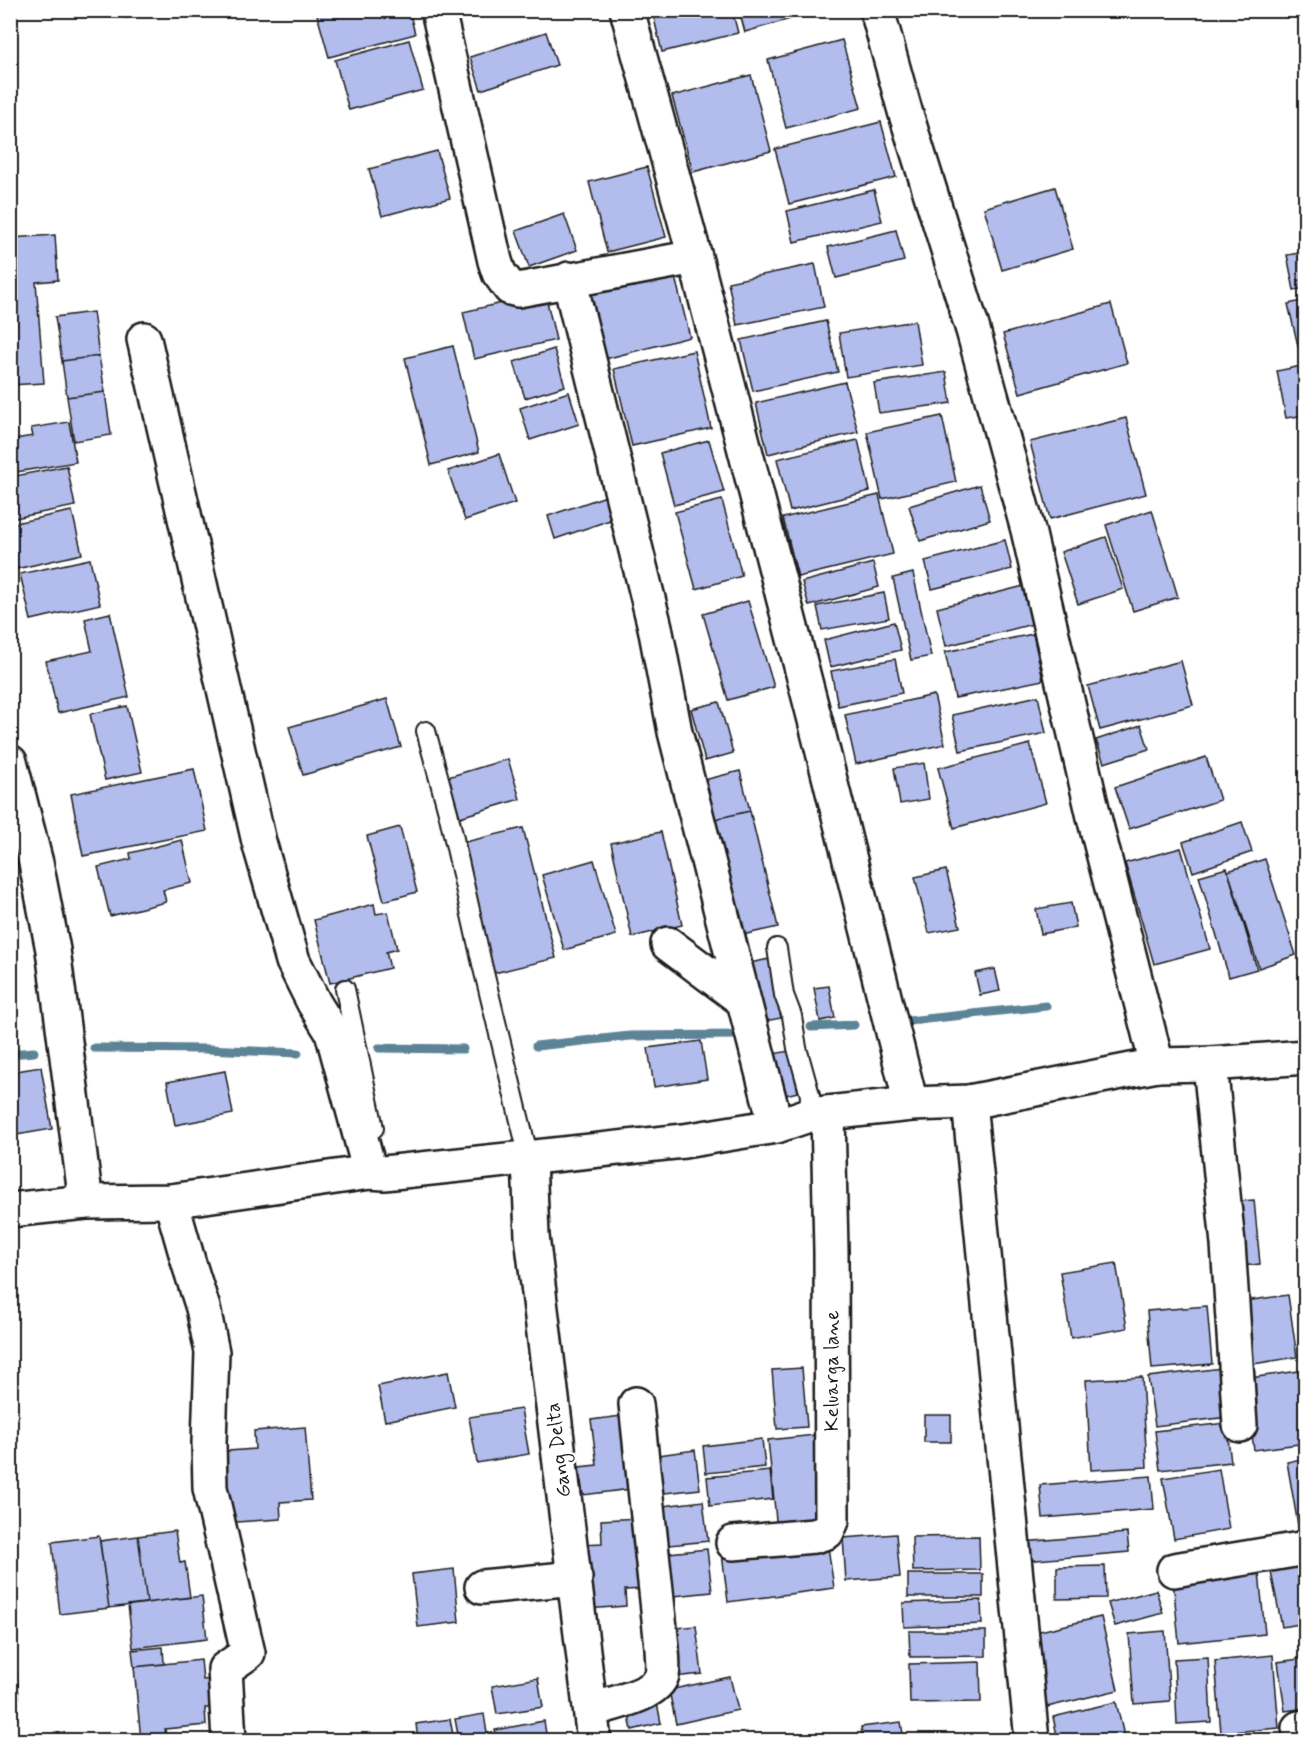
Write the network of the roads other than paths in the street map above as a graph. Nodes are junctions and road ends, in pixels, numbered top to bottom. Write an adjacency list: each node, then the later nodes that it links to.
1 (438, 10): 5 (street)
2 (627, 10): 4 (street)
3 (877, 10): 15 (street)
4 (695, 257): 5 (street); 17 (street)
5 (569, 279): 12 (street)
6 (144, 339): 21 (street)
7 (426, 731): 20 (lane)
8 (10, 762): 23 (street)
9 (668, 944): 12 (street)
10 (777, 948): 18 (lane)
11 (345, 989): 21 (lane)
12 (744, 1001): 19 (street)
13 (1305, 1057): 14 (street)
14 (1210, 1064): 15 (street); 26 (street)
15 (1157, 1065): 16 (street)
16 (969, 1102): 17 (street); 34 (street)
17 (911, 1104): 18 (street)
18 (818, 1114): 19 (street); 27 (street, Keluarga lane)
19 (776, 1126): 20 (street)
20 (529, 1158): 21 (street); 30 (street, Gang Delta)
21 (377, 1173): 22 (street)
22 (171, 1201): 23 (street); 33 (street)
23 (86, 1202): 24 (street)
24 (10, 1210)
25 (636, 1404): 32 (street)
26 (1240, 1425)
27 (733, 1543)
28 (1305, 1548): 29 (street)
29 (1174, 1570)
30 (575, 1578): 31 (street); 32 (street, Gang Delta)
31 (482, 1587)
32 (593, 1725)
33 (229, 1740)
34 (1032, 1740)

